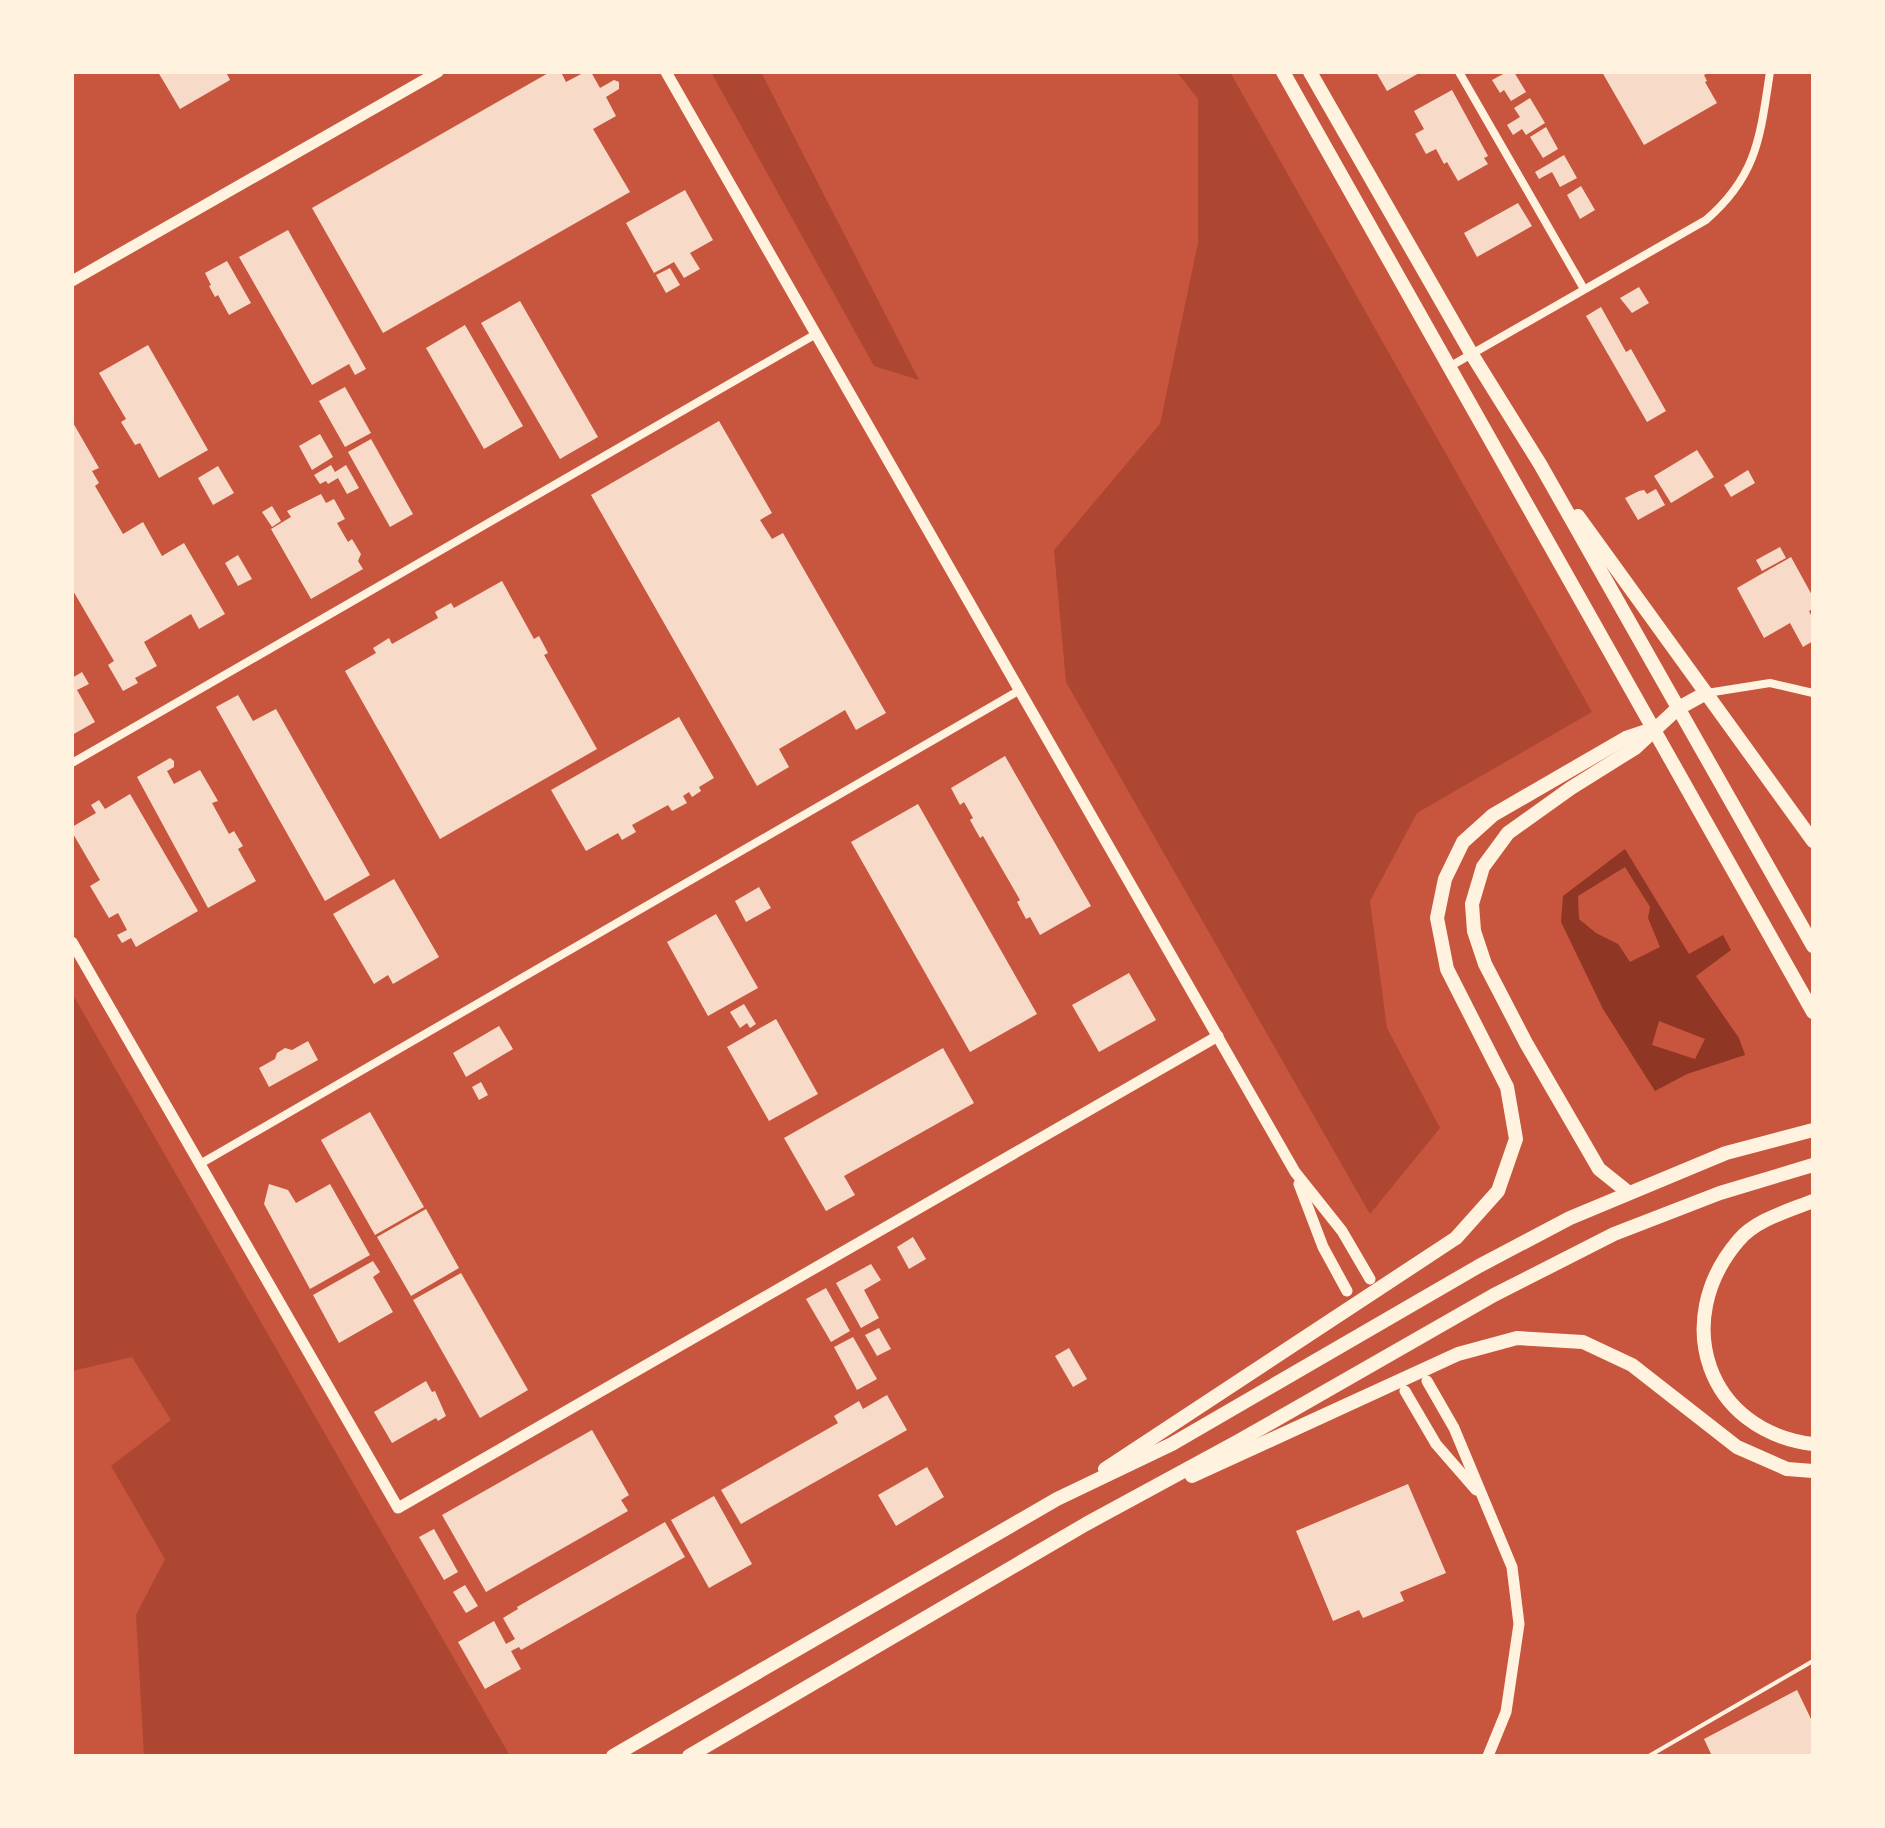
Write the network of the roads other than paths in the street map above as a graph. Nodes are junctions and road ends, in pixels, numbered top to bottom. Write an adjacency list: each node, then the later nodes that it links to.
1 (438, 72): 7 (street)
2 (666, 72): 9 (street)
3 (1283, 72): 11 (highway)
4 (1310, 72): 10 (highway)
5 (1459, 72): 8 (street)
6 (1769, 73): 8 (street)
7 (72, 281)
8 (1584, 289): 10 (street)
9 (816, 334): 13 (street); 18 (street)
10 (1471, 353): 11 (street); 12 (highway)
11 (1449, 367): 17 (highway)
12 (1540, 464): 14 (highway); 16 (highway)
13 (1020, 690): 23 (street); 25 (street)
14 (1706, 693): 15 (street); 16 (highway); 19 (highway)
15 (1813, 693)
16 (1677, 709): 17 (highway); 21 (highway)
17 (1653, 729): 22 (highway); 28 (highway); 36 (highway)
18 (72, 763)
19 (1813, 841)
20 (72, 942): 25 (street)
21 (1813, 946)
22 (1813, 1012)
23 (1218, 1036): 25 (street); 27 (street)
24 (1813, 1130): 28 (highway)
25 (200, 1164)
26 (1813, 1165): 38 (highway)
27 (1295, 1172): 30 (street); 31 (street)
28 (1629, 1193): 36 (highway)
29 (1813, 1201): 34 (highway)
30 (1370, 1279)
31 (1347, 1291)
32 (1427, 1381): 37 (street)
33 (1405, 1391): 37 (street)
34 (1813, 1444)
35 (1813, 1471): 38 (highway)
36 (1057, 1499): 40 (highway)
37 (1484, 1499): 42 (street)
38 (1086, 1524): 41 (highway)
39 (1813, 1661): 43 (lane)
40 (613, 1756)
41 (689, 1756)
42 (1488, 1756)
43 (1649, 1756)

